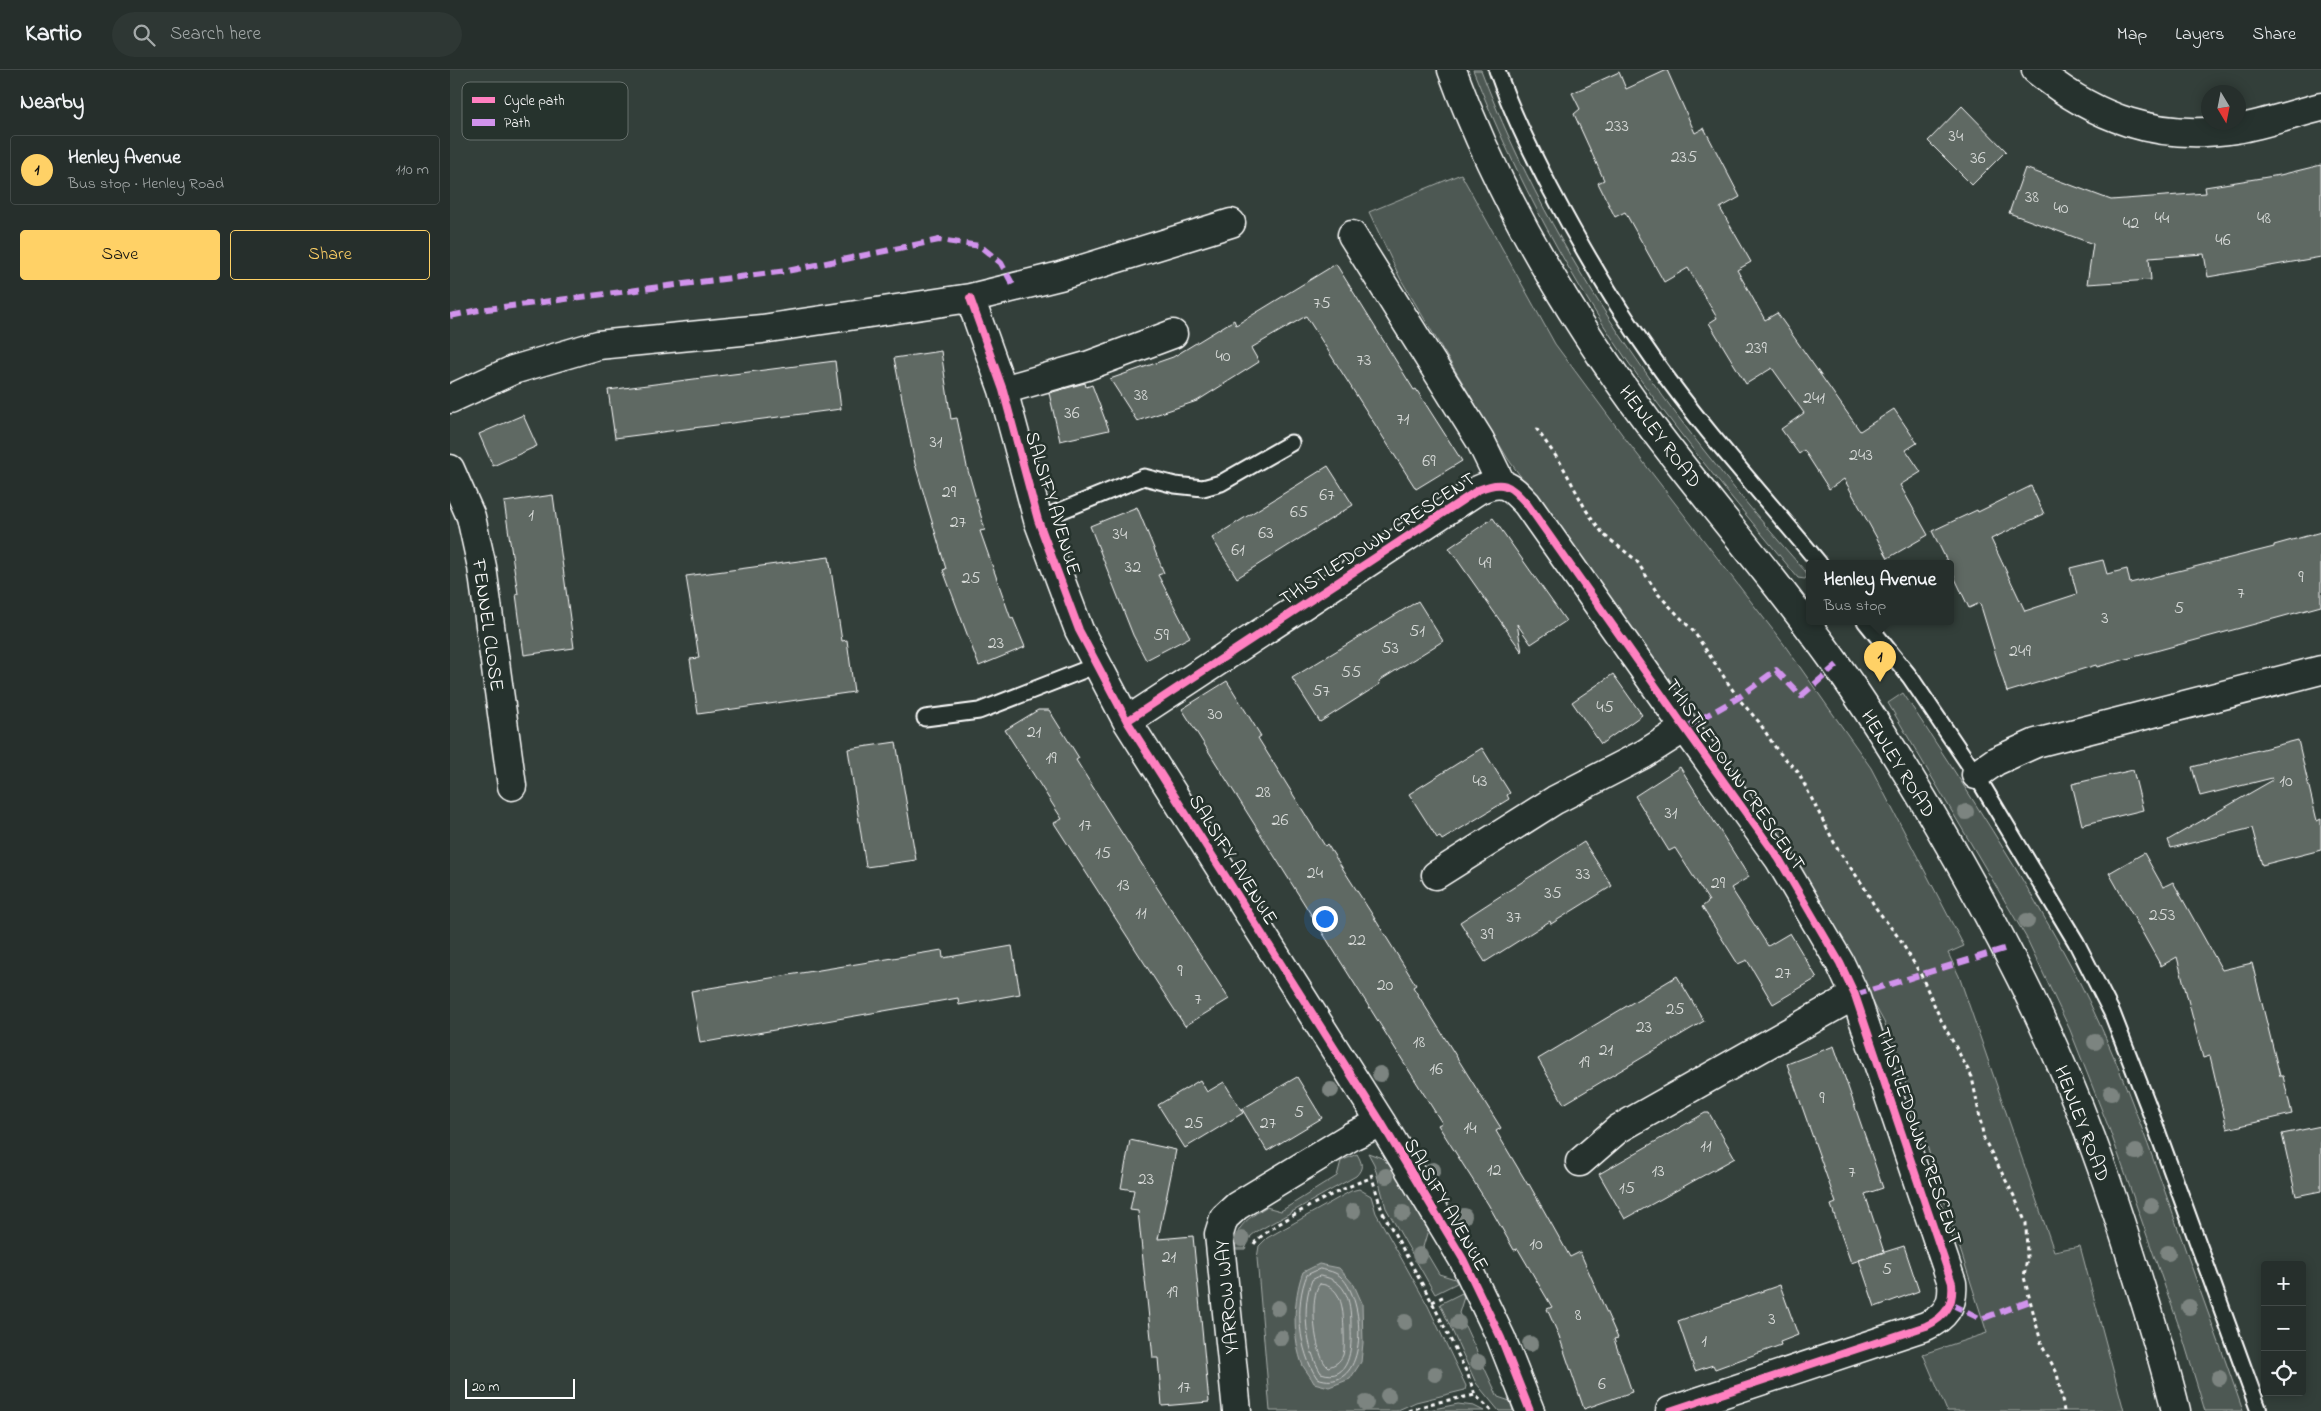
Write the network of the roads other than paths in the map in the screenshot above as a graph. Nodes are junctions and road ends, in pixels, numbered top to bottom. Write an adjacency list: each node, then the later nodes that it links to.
1 (1452, 70): 16 (street, HENLEY ROAD)
2 (1497, 70): 15 (lane)
3 (2036, 70): 4 (street)
4 (2321, 107)
5 (1232, 224): 7 (street)
6 (1352, 235): 13 (street, THISTLEDOWN CRESCENT)
7 (970, 298): 9 (street, SALSIFY AVENUE); 10 (street)
8 (1173, 334): 9 (street)
9 (1004, 390): 14 (street, SALSIFY AVENUE)
10 (450, 399)
11 (1291, 443): 14 (lane)
12 (450, 469): 25 (street, FENNEL CLOSE)
13 (1502, 483): 22 (street, THISTLEDOWN CRESCENT); 23 (street, THISTLEDOWN CRESCENT)
14 (1038, 520): 19 (street, SALSIFY AVENUE)
15 (1817, 560)
16 (1805, 612)
17 (1813, 625): 33 (street, HENLEY ROAD)
18 (1868, 625): 24 (lane)
19 (1097, 665): 21 (lane); 22 (street, SALSIFY AVENUE)
20 (2321, 670): 24 (street)
21 (925, 718)
22 (1127, 721): 28 (street, SALSIFY AVENUE)
23 (1685, 728): 26 (street, THISTLEDOWN CRESCENT); 27 (street, THISTLEDOWN CRESCENT)
24 (1976, 775): 34 (lane)
25 (512, 786)
26 (1436, 875)
27 (1855, 995): 29 (street); 32 (street, THISTLEDOWN CRESCENT)
28 (1381, 1122): 30 (street, YARROW WAY); 31 (street, SALSIFY AVENUE)
29 (1580, 1162)
30 (1237, 1411)
31 (1530, 1411)
32 (1670, 1411)
33 (2176, 1411)
34 (2259, 1411)

